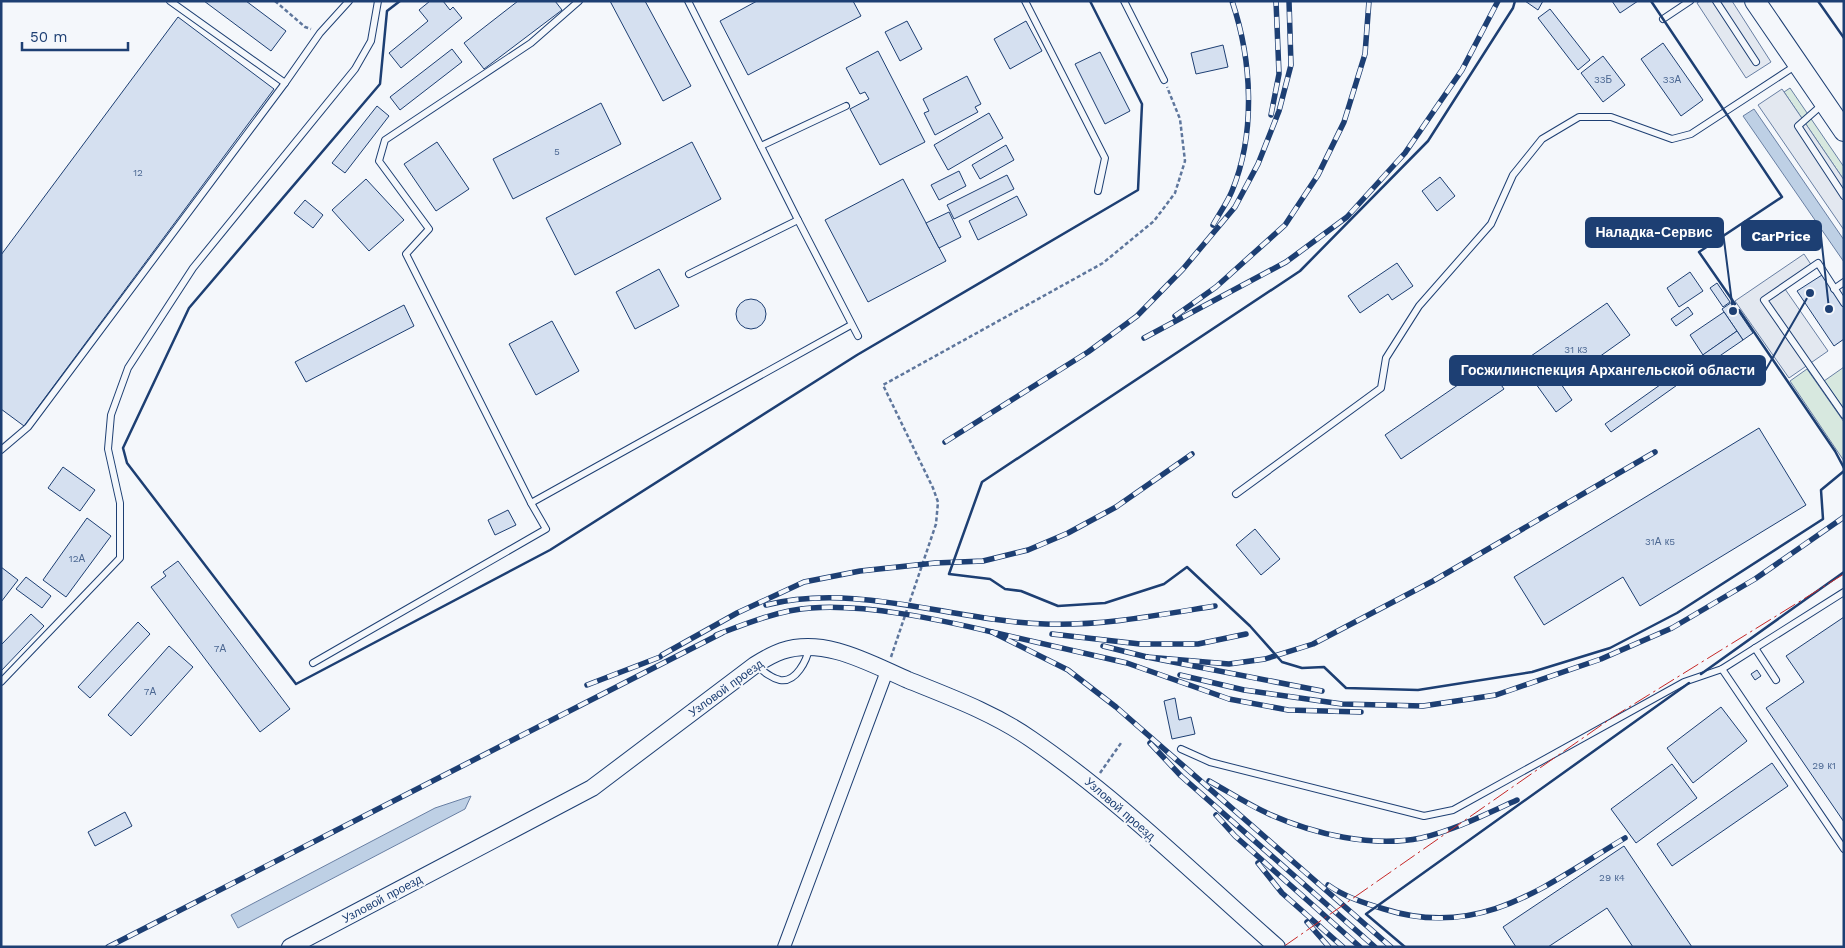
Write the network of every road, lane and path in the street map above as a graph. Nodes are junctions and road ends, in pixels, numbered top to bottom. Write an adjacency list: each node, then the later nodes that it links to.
1 (170, 1): 17 (lane)
2 (275, 1): 13 (path)
3 (349, 1): 13 (lane)
4 (378, 1): 43 (lane)
5 (579, 1): 34 (lane)
6 (688, 1): 21 (lane)
7 (1025, 1): 22 (lane)
8 (1124, 1): 16 (lane)
9 (1690, 1): 12 (lane)
10 (1716, 1): 14 (lane)
11 (1755, 1): 15 (main road)
12 (1663, 19)
13 (320, 33): 17 (lane)
14 (1756, 62)
15 (1798, 64): 18 (main road); 33 (lane)
16 (1164, 80): 41 (path)
17 (286, 83): 32 (lane)
18 (1824, 103): 20 (main road); 23 (lane)
19 (846, 106): 21 (lane)
20 (1844, 132)
21 (761, 146): 24 (lane)
22 (1098, 191)
23 (1844, 196)
24 (798, 220): 25 (lane); 29 (lane)
25 (689, 274)
26 (1844, 282): 27 (lane)
27 (1834, 289): 28 (lane); 31 (lane)
28 (1844, 303)
29 (852, 325): 30 (lane); 34 (lane)
30 (858, 336)
31 (1844, 415)
32 (1, 450)
33 (1236, 494)
34 (530, 503): 38 (lane)
35 (1844, 592): 37 (lane)
36 (809, 647): 39 (street, Узловой проезд); 39 (lane); 41 (street, Узловой проезд)
37 (1755, 648): 40 (lane); 42 (lane)
38 (313, 663)
39 (755, 665): 48 (street, Узловой проезд)
40 (1722, 669): 45 (lane); 47 (lane)
41 (887, 671): 46 (street, Узловой проезд); 49 (street)
42 (1776, 680)
43 (1, 682)
44 (1121, 743): 46 (path)
45 (1181, 749)
46 (1092, 784): 50 (street, Узловой проезд)
47 (1844, 849)
48 (290, 947)
49 (784, 947)
50 (1277, 947)

